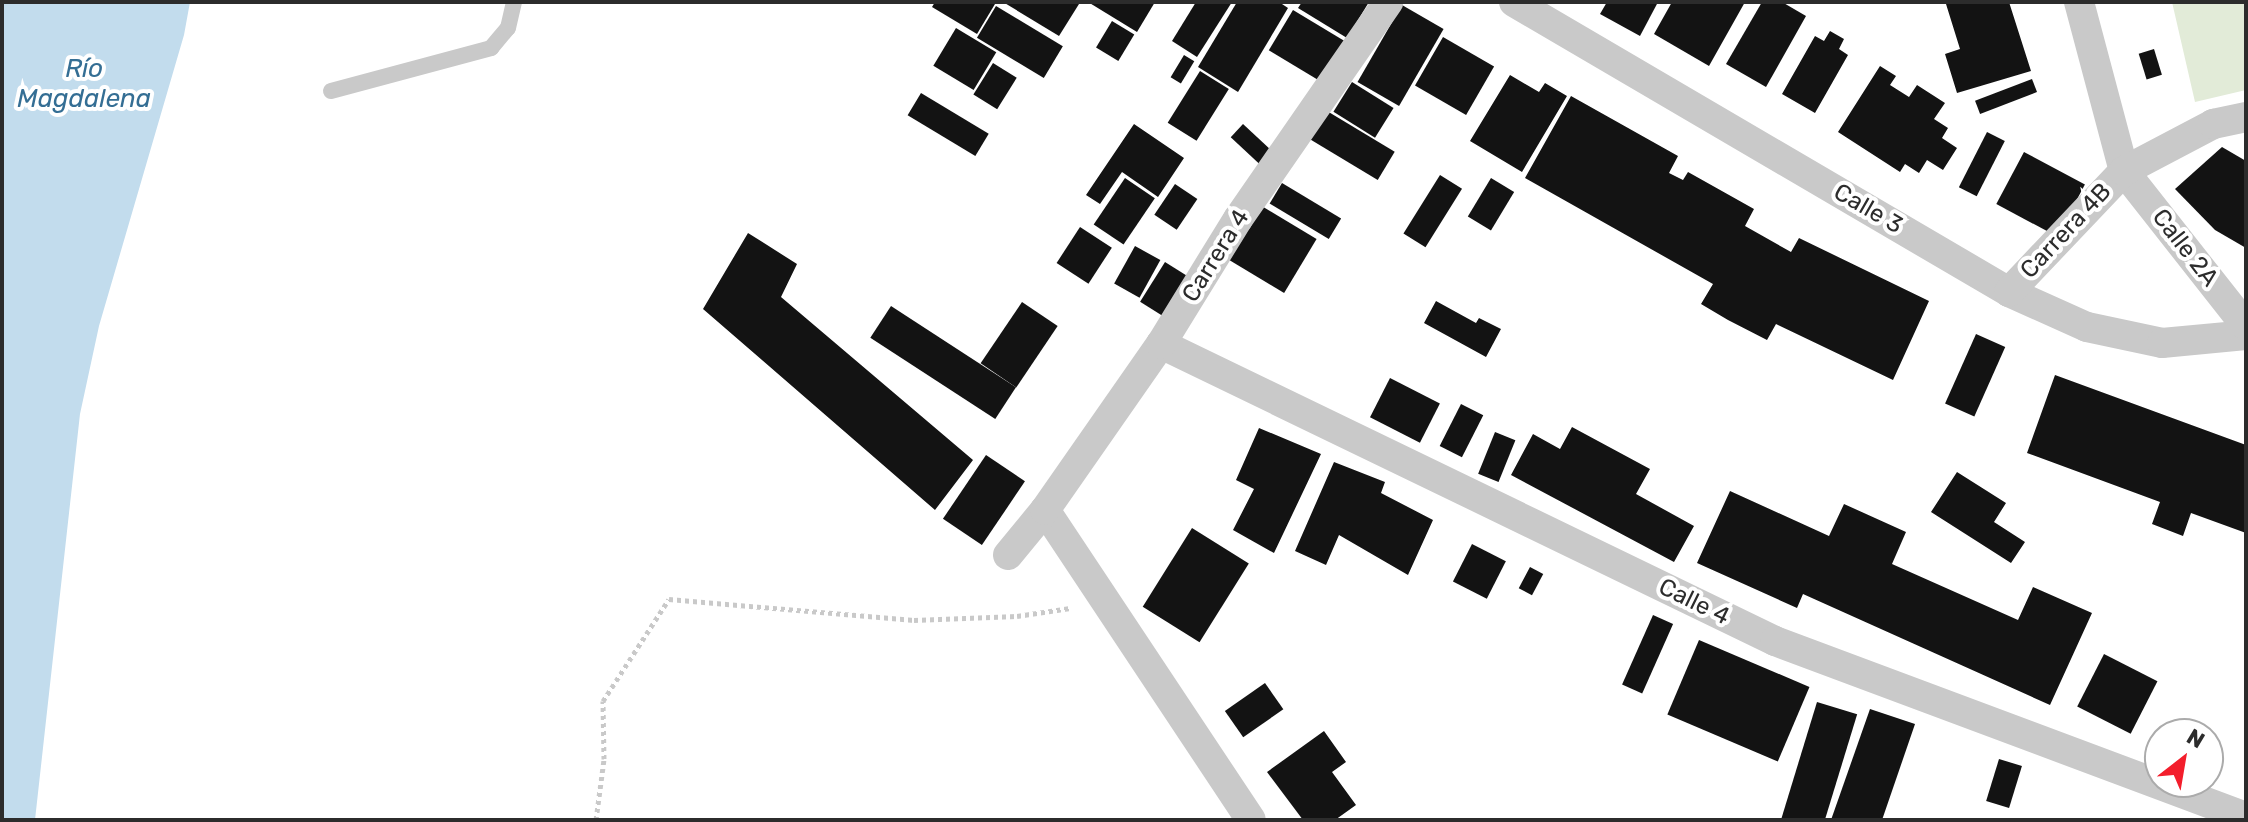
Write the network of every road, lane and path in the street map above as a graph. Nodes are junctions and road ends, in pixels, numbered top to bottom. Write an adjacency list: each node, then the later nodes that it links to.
1 (514, 2): 5 (lane)
2 (1388, 2): 11 (street, Carrera 4)
3 (1514, 2): 8 (street, Calle 3)
4 (2079, 2): 7 (street, Calle 2A)
5 (331, 91)
6 (2246, 117): 7 (street)
7 (2124, 171): 8 (street, Carrera 4B); 9 (street, Calle 2A)
8 (2009, 292): 10 (street, Calle 3)
9 (2246, 326)
10 (2246, 335)
11 (1161, 344): 12 (street, Carrera 4); 15 (street, Calle 4)
12 (1045, 510): 13 (street, Carrera 4); 14 (street)
13 (1008, 555)
14 (1106, 602): 16 (path); 17 (street)
15 (2246, 817)
16 (596, 820)
17 (1251, 820)

